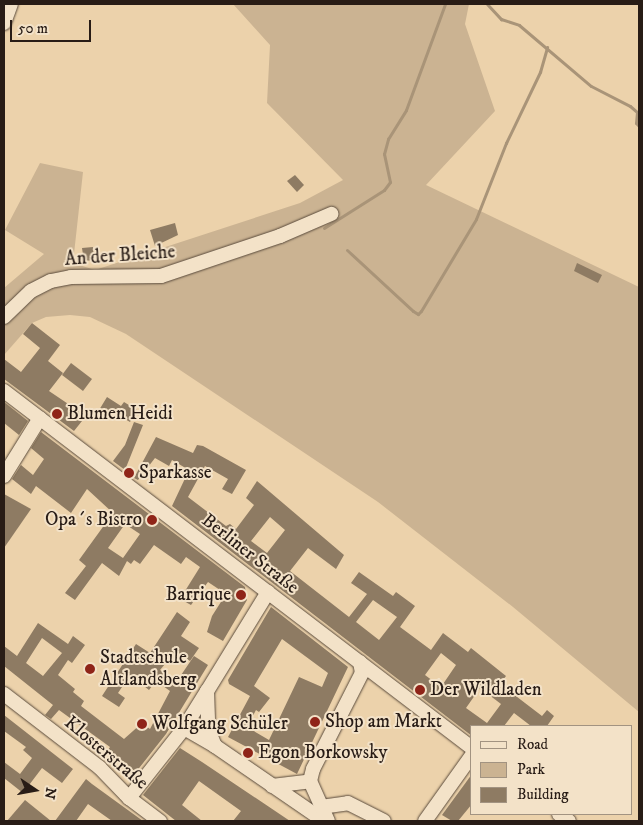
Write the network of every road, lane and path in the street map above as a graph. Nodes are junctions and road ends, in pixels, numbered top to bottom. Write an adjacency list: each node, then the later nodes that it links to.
1 (11, 4): 2 (street)
2 (4, 23)
3 (331, 214): 4 (street, An der Bleiche)
4 (4, 317)
5 (4, 391): 6 (street, Berliner Straße)
6 (40, 418): 7 (street); 8 (street, Berliner Straße)
7 (4, 476)
8 (268, 592): 9 (street, Berliner Straße); 10 (street)
9 (360, 662): 14 (street, Berliner Straße); 16 (street)
10 (207, 691): 12 (street); 13 (street)
11 (4, 694): 18 (street, Klosterstraße)
12 (184, 728): 13 (street); 18 (street)
13 (214, 746): 17 (street)
14 (470, 746)
15 (470, 758): 23 (street)
16 (310, 782): 17 (street); 19 (street)
17 (272, 786): 21 (street)
18 (129, 798): 20 (street, Klosterstraße)
19 (321, 807): 21 (street); 22 (street)
20 (160, 821)
21 (326, 821)
22 (384, 821)
23 (425, 821)

